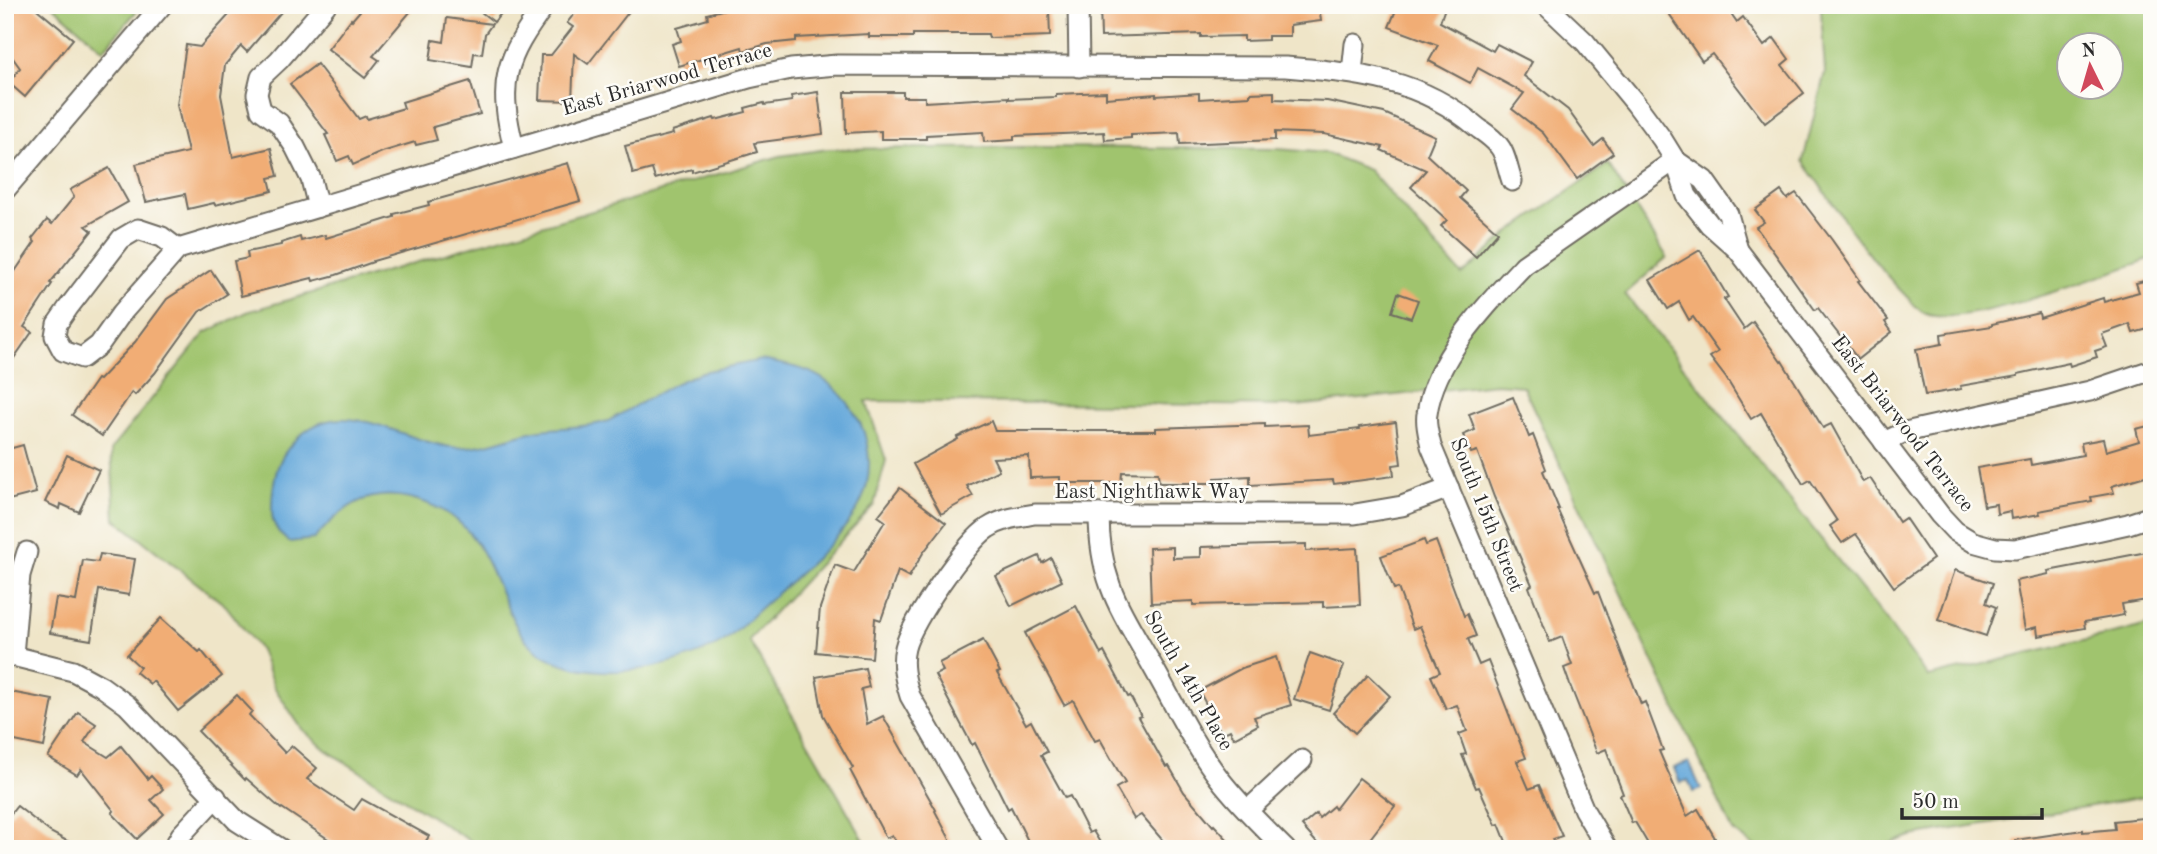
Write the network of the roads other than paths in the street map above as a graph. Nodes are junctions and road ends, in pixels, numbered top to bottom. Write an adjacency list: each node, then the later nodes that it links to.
1 (162, 5): 12 (street)
2 (326, 5): 14 (street)
3 (545, 5): 9 (street)
4 (1078, 5): 7 (street)
5 (1546, 5): 10 (street)
6 (1355, 44): 8 (street)
7 (1079, 67): 8 (street, East Briarwood Terrace); 9 (street, East Briarwood Terrace)
8 (1352, 72): 11 (street, East Briarwood Terrace)
9 (514, 148): 14 (street, East Briarwood Terrace)
10 (1675, 160): 13 (street, East Briarwood Terrace); 15 (street, East Briarwood Terrace); 20 (street, South 15th Street)
11 (1512, 181)
12 (5, 190)
13 (1718, 199): 15 (street); 17 (street, East Briarwood Terrace)
14 (318, 207): 16 (street, East Briarwood Terrace)
15 (1699, 212): 17 (street, East Briarwood Terrace)
16 (178, 249): 16 (street)
17 (1738, 250): 19 (street, East Briarwood Terrace)
18 (2152, 370): 19 (street)
19 (1884, 442): 22 (street, East Briarwood Terrace)
20 (1449, 488): 21 (street, East Nighthawk Way); 32 (street, South 15th Street)
21 (1099, 514): 27 (street, South 14th Place); 30 (street, East Nighthawk Way)
22 (2152, 516)
23 (27, 552): 24 (street)
24 (9, 654): 26 (street)
25 (1302, 760): 27 (street)
26 (216, 797): 28 (street); 29 (street)
27 (1248, 810): 31 (street, South 14th Place)
28 (173, 849)
29 (281, 849)
30 (998, 849)
31 (1285, 849)
32 (1607, 849)

